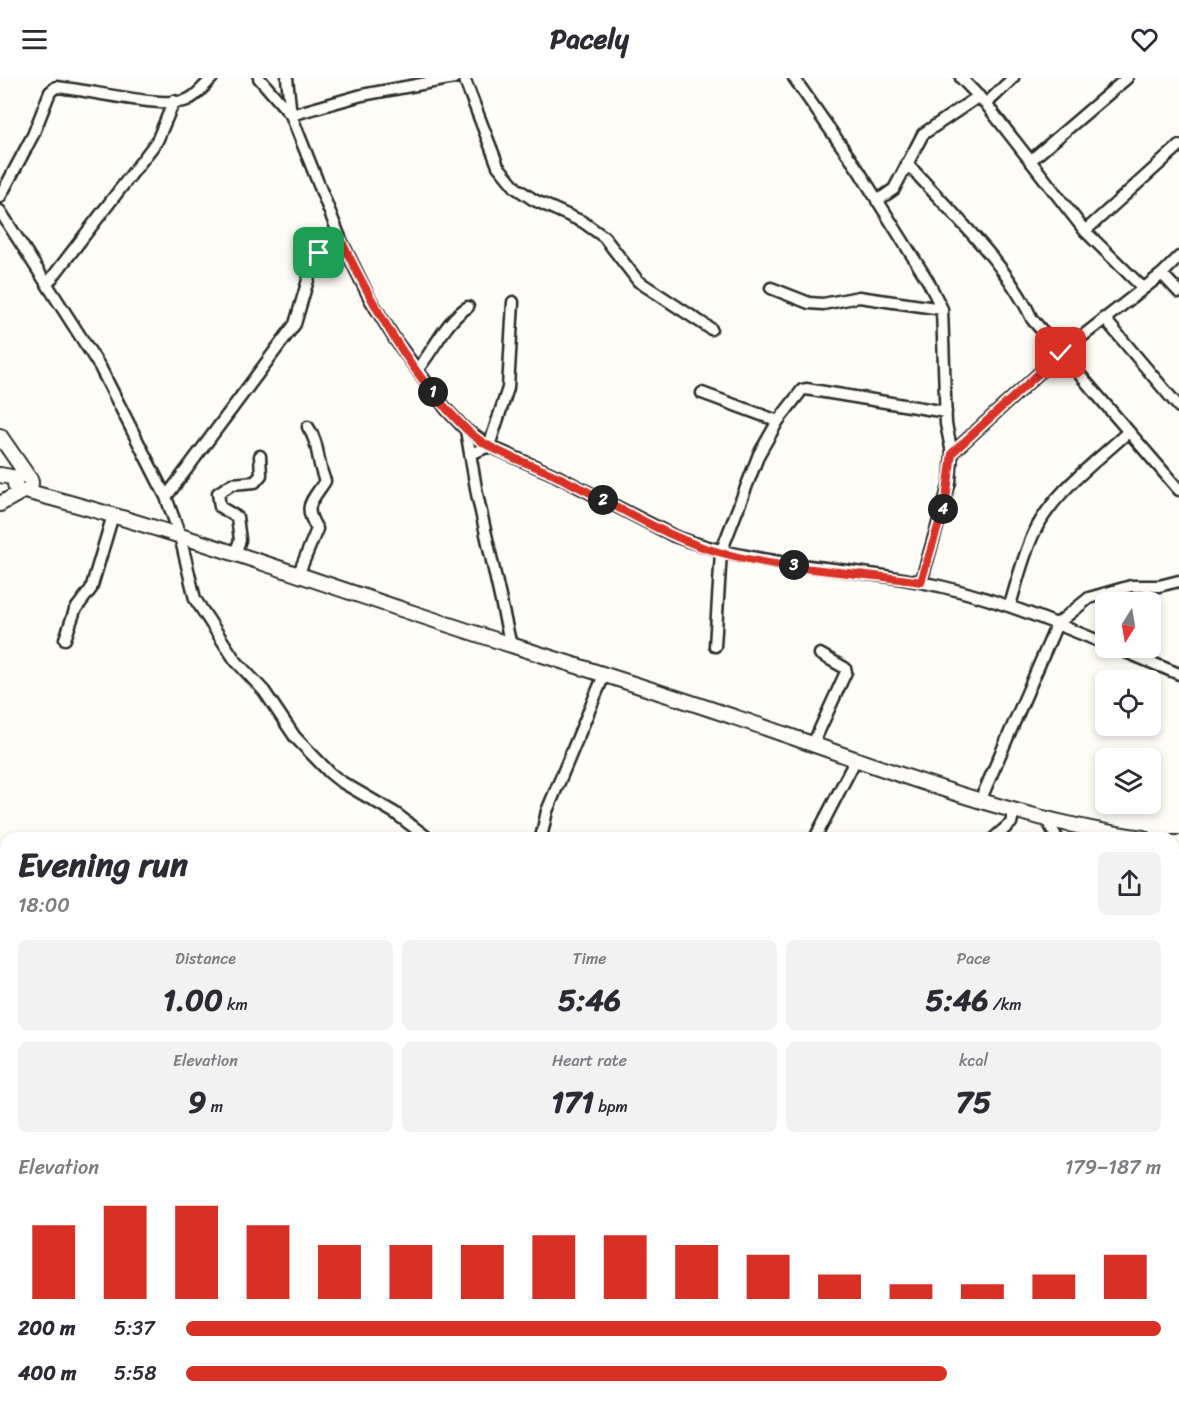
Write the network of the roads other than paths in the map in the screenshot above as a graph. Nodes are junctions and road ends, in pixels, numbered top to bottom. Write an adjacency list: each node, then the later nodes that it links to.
1 (212, 78): 11 (street)
2 (259, 78): 12 (street)
3 (287, 78): 12 (street)
4 (454, 78): 12 (street)
5 (464, 78): 31 (street)
6 (795, 78): 17 (street)
7 (961, 78): 10 (street)
8 (1013, 78): 10 (street)
9 (1127, 78): 14 (street)
10 (982, 100): 14 (street); 15 (street)
11 (174, 101): 16 (street); 23 (street)
12 (291, 115): 20 (street)
13 (1179, 146): 19 (street)
14 (1030, 161): 19 (street)
15 (907, 163): 17 (street); 32 (street)
16 (0, 197)
17 (877, 201): 29 (street)
18 (0, 211): 23 (street)
19 (1085, 231): 24 (street)
20 (341, 240): 33 (street); 50 (street)
21 (1179, 257): 22 (street)
22 (1162, 274): 24 (street); 26 (street)
23 (48, 283): 50 (street)
24 (1142, 287): 30 (street)
25 (771, 288): 29 (street)
26 (1179, 292)
27 (513, 302): 42 (street)
28 (468, 307): 33 (street)
29 (942, 309): 36 (street)
30 (1104, 318): 32 (street); 35 (street)
31 (711, 329)
32 (1061, 353): 40 (street); 43 (street)
33 (417, 370): 39 (street)
34 (702, 393): 37 (street)
35 (1179, 407)
36 (946, 412): 37 (street); 43 (street)
37 (778, 421): 54 (street)
38 (308, 427): 56 (street)
39 (466, 430): 42 (street); 44 (street)
40 (1128, 432): 49 (street); 59 (street)
41 (0, 436): 48 (main road)
42 (489, 446): 44 (street); 54 (street)
43 (952, 453): 58 (street)
44 (471, 454): 63 (street)
45 (260, 456): 55 (street)
46 (0, 475): 48 (main road)
47 (0, 481): 48 (main road)
48 (22, 484): 51 (main road); 52 (main road)
49 (1179, 490)
50 (166, 497): 53 (street)
51 (0, 504)
52 (113, 515): 53 (main road); 61 (street)
53 (180, 536): 55 (main road); 74 (street)
54 (721, 552): 58 (street); 64 (street)
55 (235, 554): 56 (main road)
56 (298, 575): 63 (main road)
57 (1179, 581): 60 (street)
58 (921, 582): 59 (street)
59 (1010, 605): 60 (street)
60 (1057, 624): 62 (street); 71 (street)
61 (65, 639)
62 (1095, 640)
63 (511, 646): 68 (main road)
64 (715, 646)
65 (820, 654): 69 (street)
66 (1140, 658): 67 (street)
67 (1179, 674)
68 (604, 675): 69 (main road); 75 (street)
69 (813, 744): 70 (main road)
70 (856, 759): 71 (main road); 76 (street)
71 (980, 801): 72 (main road)
72 (1014, 811): 73 (main road); 77 (street)
73 (1047, 820): 78 (street); 79 (main road)
74 (420, 832)
75 (542, 832)
76 (818, 832)
77 (1001, 832)
78 (1054, 832)
79 (1111, 832)

